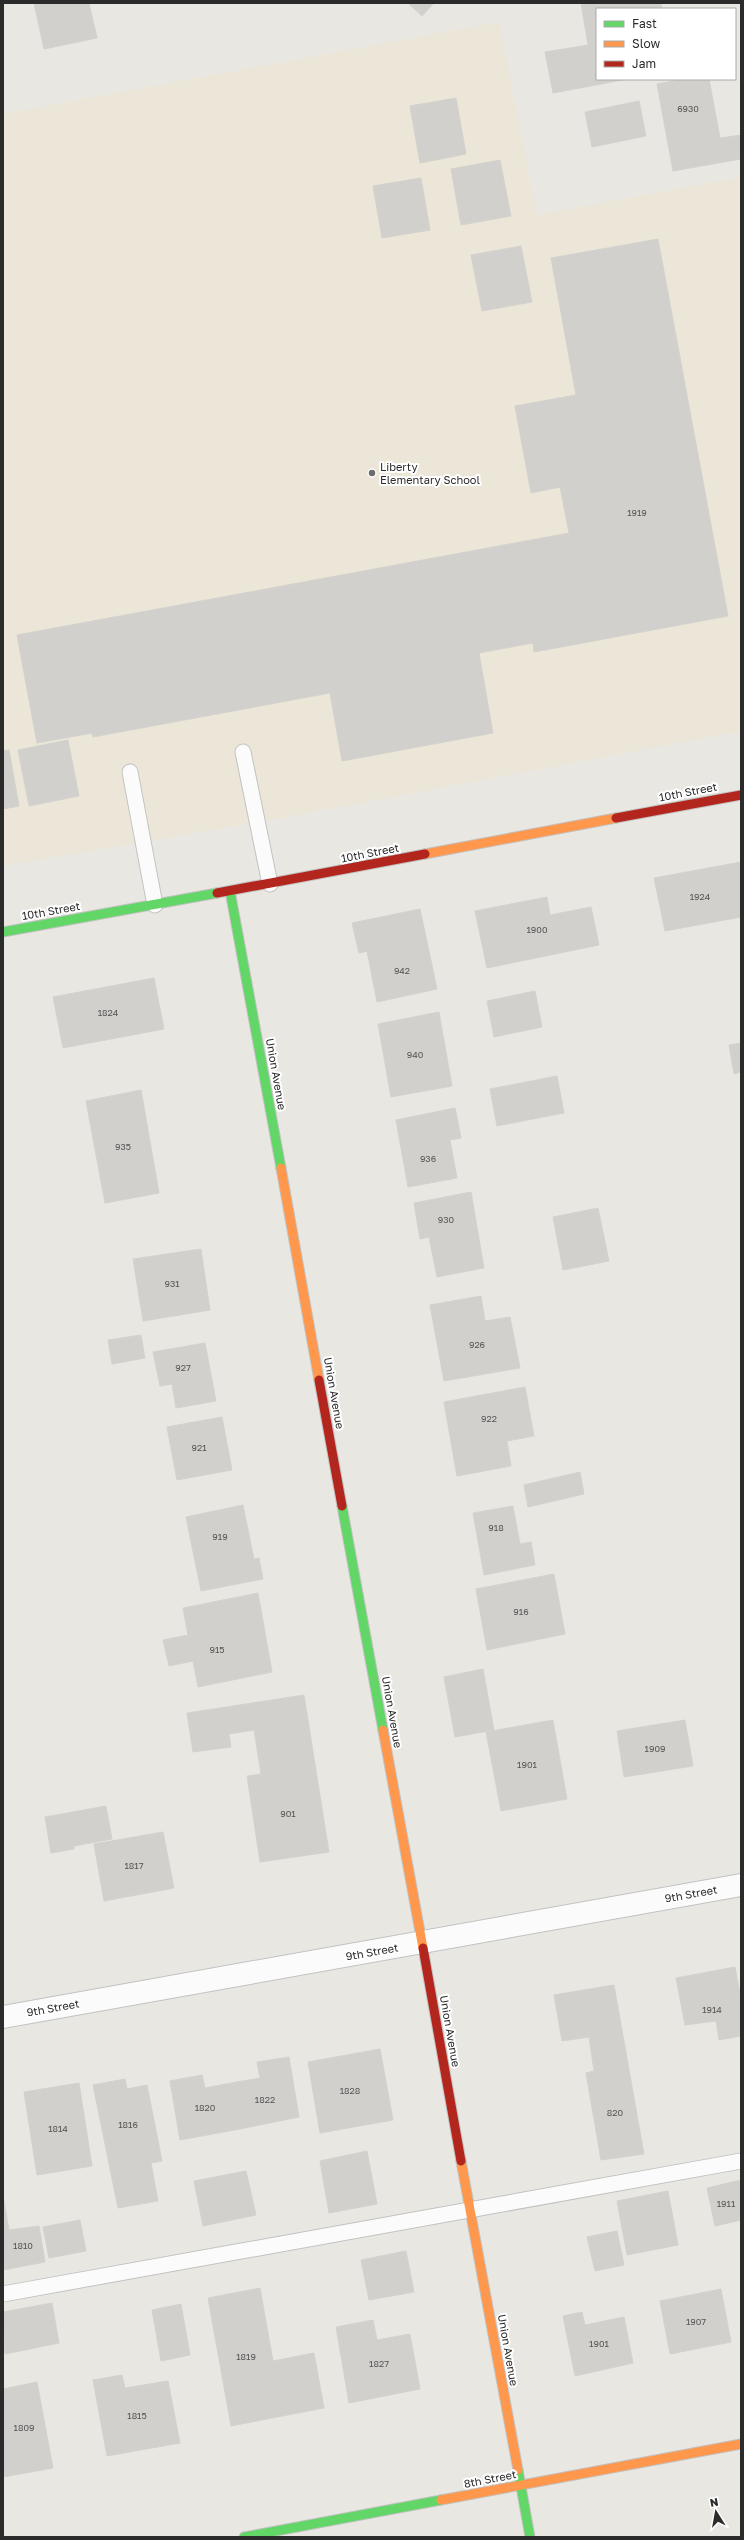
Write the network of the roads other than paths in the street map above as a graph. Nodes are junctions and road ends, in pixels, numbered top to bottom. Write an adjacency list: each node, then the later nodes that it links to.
1 (243, 752): 4 (lane)
2 (130, 772): 6 (lane)
3 (741, 795): 4 (street, 10th Street)
4 (270, 884): 5 (street, 10th Street)
5 (230, 891): 6 (street, 10th Street); 9 (street, Union Avenue)
6 (155, 905): 7 (street, 10th Street)
7 (3, 932)
8 (741, 1885): 9 (street, 9th Street)
9 (422, 1943): 10 (street, 9th Street); 12 (street, Union Avenue)
10 (3, 2016)
11 (741, 2161): 12 (lane)
12 (470, 2210): 13 (lane); 15 (street, Union Avenue)
13 (3, 2294)
14 (741, 2444): 15 (street, 8th Street)
15 (520, 2486): 16 (street, 8th Street); 17 (street, Union Avenue)
16 (244, 2537)
17 (530, 2537)

